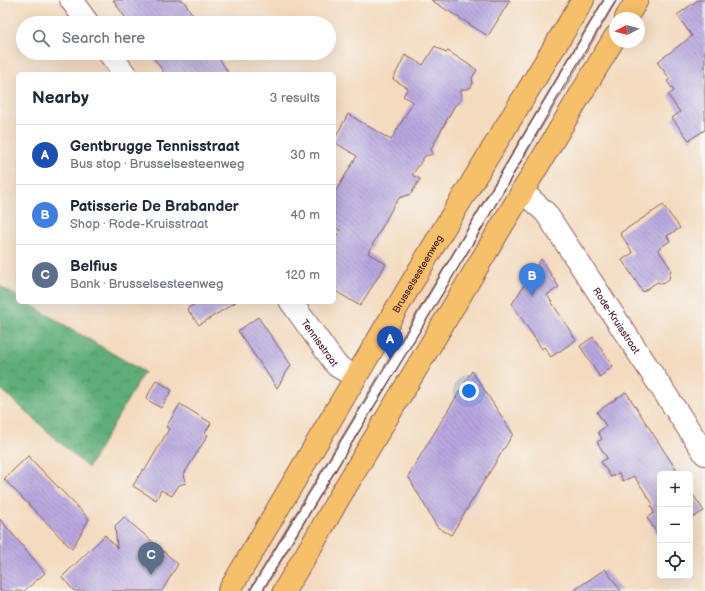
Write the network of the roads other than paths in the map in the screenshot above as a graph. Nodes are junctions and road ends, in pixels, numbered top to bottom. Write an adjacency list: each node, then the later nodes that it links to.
1 (71, 0): 6 (street)
2 (610, 0): 15 (lane)
3 (637, 0): 5 (main road)
4 (580, 1): 12 (main road, Brusselsesteenweg)
5 (630, 12)
6 (83, 16)
7 (609, 47): 10 (main road)
8 (115, 60): 9 (street)
9 (124, 72)
10 (522, 191): 13 (street, Rode-Kruisstraat); 16 (main road)
11 (292, 304): 12 (street, Tennisstraat)
12 (356, 377): 14 (main road, Brusselsesteenweg)
13 (705, 454)
14 (229, 591)
15 (256, 591)
16 (284, 591)

